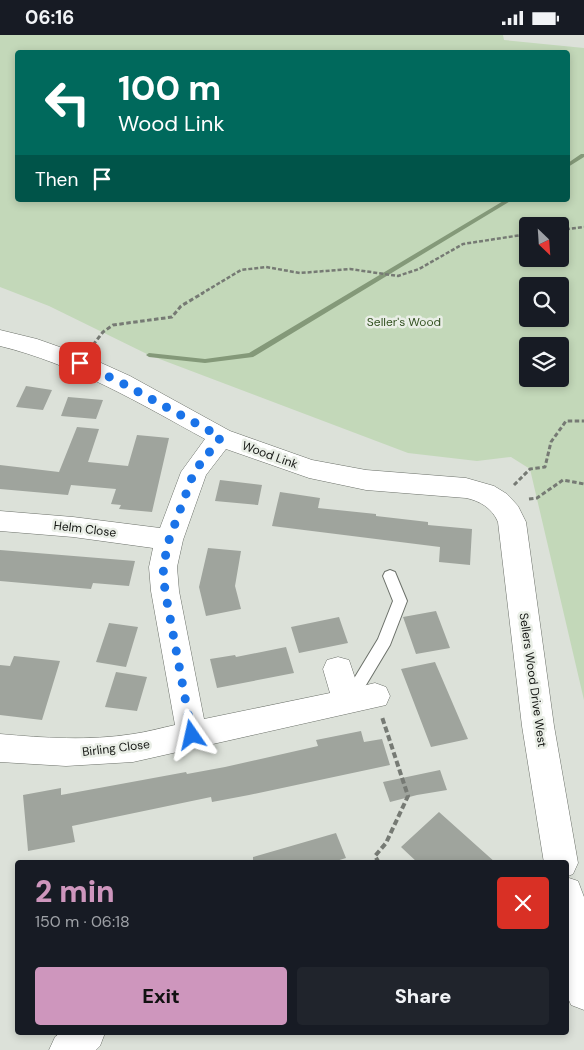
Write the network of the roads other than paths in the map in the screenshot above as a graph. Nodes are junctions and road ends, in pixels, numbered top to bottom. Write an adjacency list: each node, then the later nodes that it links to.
1 (0, 338): 2 (street, Wood Link)
2 (221, 437): 3 (street, Wood Link); 5 (street)
3 (498, 501): 11 (street, Sellers Wood Drive West)
4 (0, 521): 5 (street, Helm Close)
5 (169, 540): 9 (street)
6 (390, 576): 8 (lane)
7 (338, 669): 8 (street)
8 (361, 699): 9 (street, Birling Close)
9 (192, 735): 10 (street, Birling Close)
10 (0, 748)
11 (560, 860)
12 (569, 910): 13 (street)
13 (584, 992)
14 (85, 1035): 15 (street)
15 (68, 1050)

